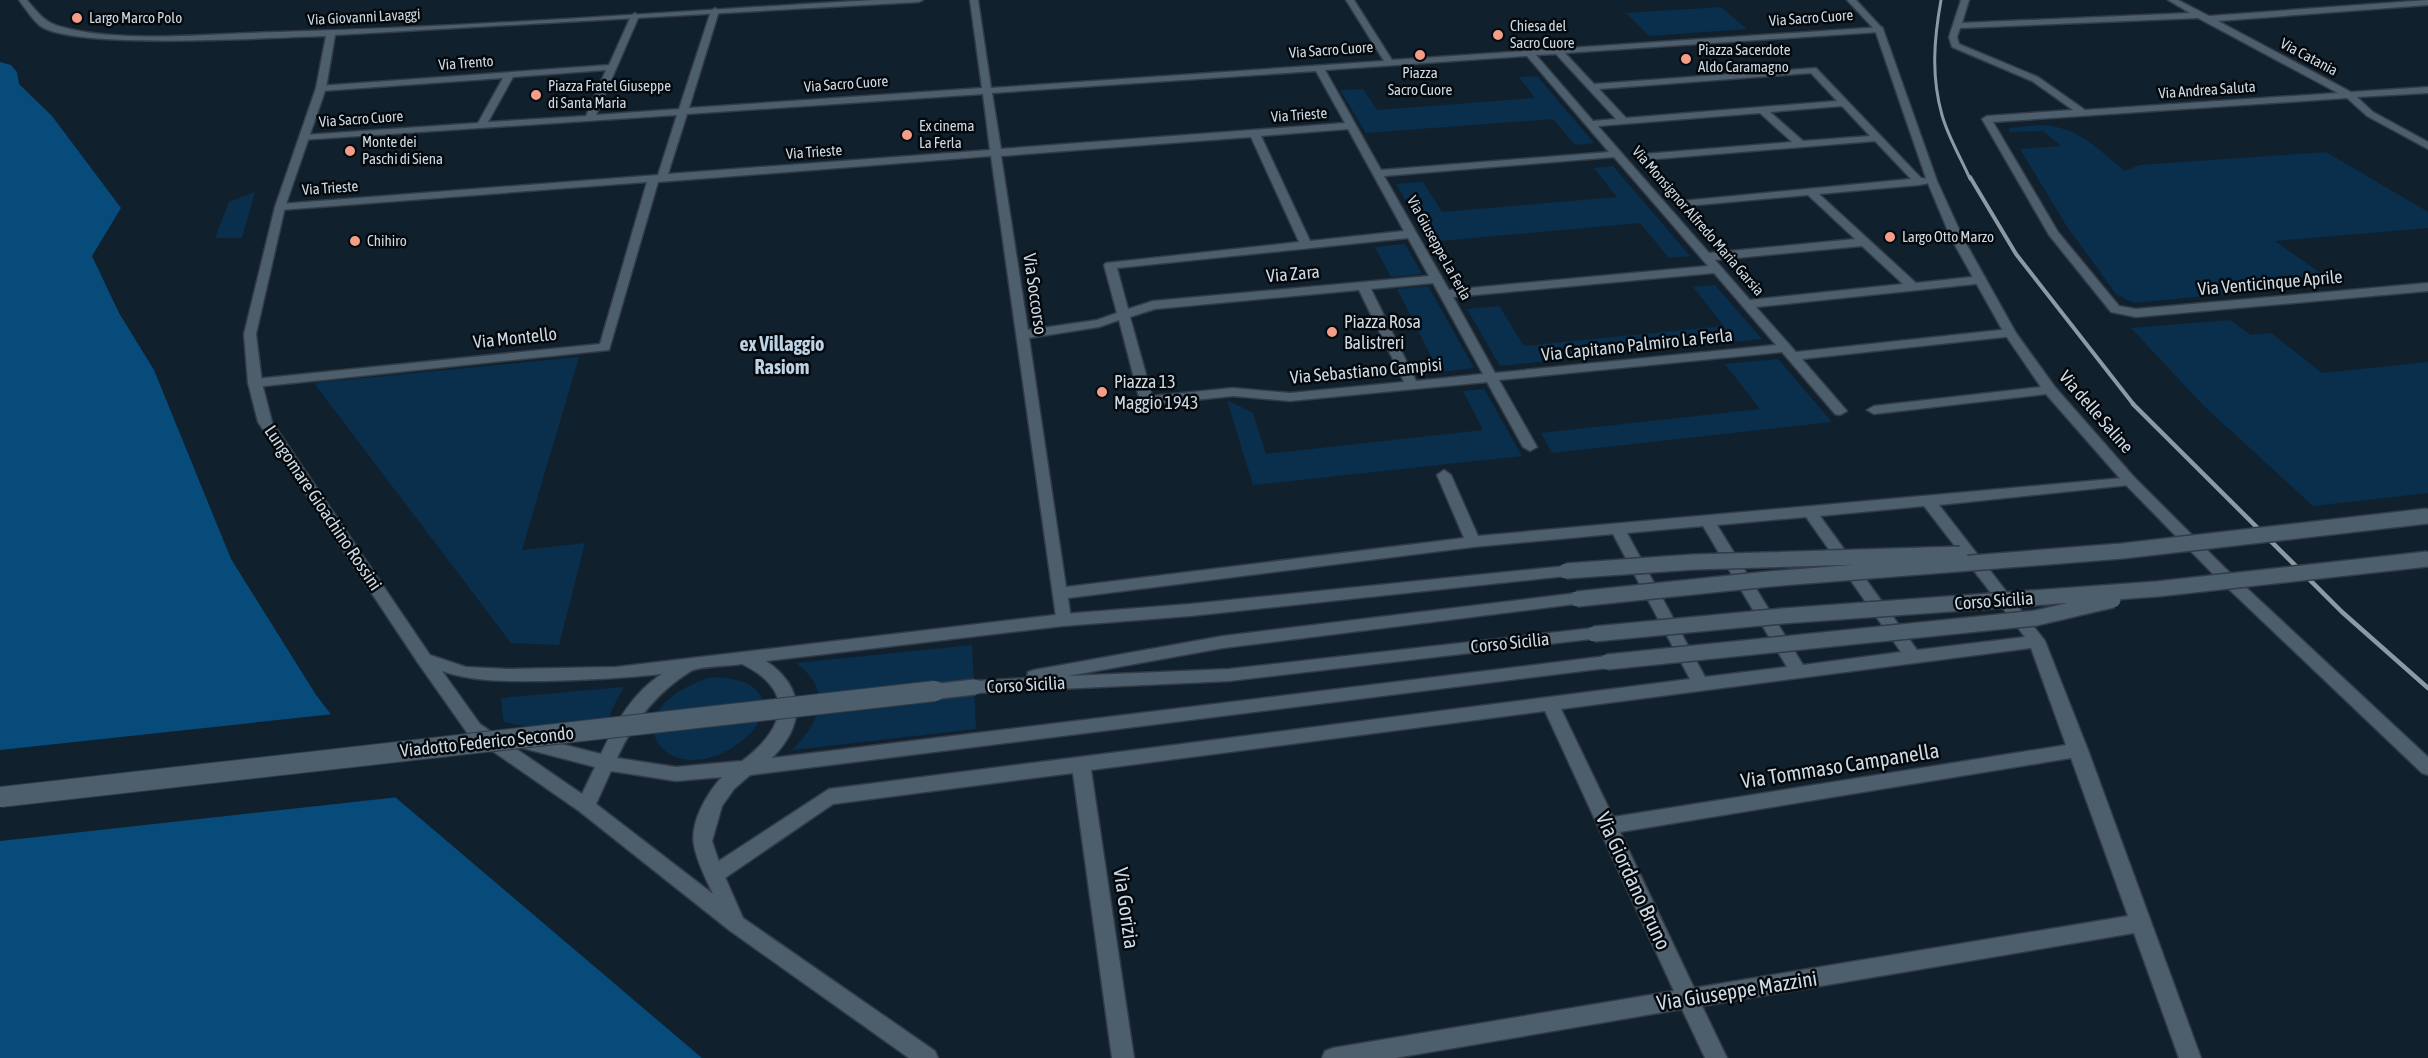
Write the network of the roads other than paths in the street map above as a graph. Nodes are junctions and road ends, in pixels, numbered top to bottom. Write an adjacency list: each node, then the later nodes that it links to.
1 (23, 0): 14 (street, Via Giovanni Lavaggi)
2 (919, 0): 9 (street, Via Giovanni Lavaggi)
3 (974, 0): 23 (street, Via Soccorso)
4 (1350, 0): 17 (street)
5 (1851, 0): 13 (street, Via delle Saline)
6 (1965, 0): 12 (street)
7 (2172, 0): 11 (street, Via Catania)
8 (2428, 2): 11 (street)
9 (715, 11): 10 (street, Via Giovanni Lavaggi); 28 (street, Via Montello)
10 (636, 16): 14 (street, Via Giovanni Lavaggi); 19 (street)
11 (2204, 17): 12 (street); 25 (street, Via Catania)
12 (1957, 26): 29 (street)
13 (1879, 29): 15 (street, Via Sacro Cuore); 45 (street, Via delle Saline)
14 (331, 33): 22 (street, Lungomare Gioachino Rossini)
15 (1558, 51): 16 (street, Via Sacro Cuore); 21 (street)
16 (1529, 53): 17 (street, Via Sacro Cuore); 32 (street, Via Monsignor Alfredo Maria Garsia)
17 (1389, 62): 18 (street, Via Sacro Cuore)
18 (1318, 66): 23 (street, Via Sacro Cuore); 34 (street, Via Giuseppe La Ferla)
19 (613, 67): 20 (street, Via Trento); 30 (street)
20 (509, 75): 22 (street, Via Trento); 33 (street)
21 (1592, 87): 26 (street); 31 (street)
22 (321, 88): 36 (street, Lungomare Gioachino Rossini)
23 (987, 88): 28 (street, Via Sacro Cuore); 40 (street, Via Soccorso)
24 (2428, 90): 25 (street, Via Andrea Saluta)
25 (2349, 96): 29 (street, Via Andrea Saluta); 39 (street, Via Catania)
26 (1844, 103): 27 (street); 37 (street)
27 (1762, 110): 31 (street); 38 (street)
28 (683, 112): 30 (street, Via Sacro Cuore); 44 (street, Via Montello)
29 (2083, 113): 62 (street, Via Andrea Saluta)
30 (590, 118): 33 (street, Via Sacro Cuore)
31 (1623, 121): 32 (street)
32 (1591, 124): 41 (street, Via Monsignor Alfredo Maria Garsia)
33 (481, 126): 36 (street, Via Sacro Cuore)
34 (1352, 126): 35 (street, Via Trieste); 43 (street, Via Giuseppe La Ferla)
35 (1255, 134): 40 (street, Via Trieste); 52 (street)
36 (304, 138): 49 (street, Lungomare Gioachino Rossini)
37 (1877, 138): 38 (street); 46 (street)
38 (1800, 144): 42 (street)
39 (2428, 146)
40 (996, 153): 44 (street, Via Trieste); 65 (street, Via Soccorso)
41 (1617, 154): 43 (street); 53 (street, Via Monsignor Alfredo Maria Garsia)
42 (1644, 157)
43 (1378, 173): 50 (street, Via Giuseppe La Ferla)
44 (658, 178): 49 (street, Via Trieste); 68 (street, Via Montello)
45 (1932, 181): 46 (street); 56 (street, Via delle Saline)
46 (1919, 182): 47 (street)
47 (1811, 192): 48 (street); 51 (street)
48 (1686, 203)
49 (280, 207): 68 (street, Lungomare Gioachino Rossini)
50 (1412, 234): 52 (street); 55 (street, Via Giuseppe La Ferla)
51 (1864, 242): 53 (street); 58 (street)
52 (1306, 245): 63 (street)
53 (1706, 256): 54 (street, Via Monsignor Alfredo Maria Garsia)
54 (1717, 269): 60 (street); 61 (street, Via Monsignor Alfredo Maria Garsia)
55 (1437, 279): 57 (street, Via Zara); 60 (street, Via Giuseppe La Ferla)
56 (1981, 280): 58 (street); 64 (street, Via delle Saline)
57 (1364, 285): 63 (street, Via Zara); 69 (street)
58 (1913, 287): 61 (street)
59 (2428, 287): 62 (street, Via Venticinque Aprile)
60 (1446, 294): 67 (street, Via Giuseppe La Ferla)
61 (1748, 304): 66 (street, Via Monsignor Alfredo Maria Garsia)
62 (2115, 309)
63 (1123, 315): 65 (street, Via Zara); 69 (street, Via Sebastiano Campisi)
64 (2010, 333): 66 (street, Via Capitano Palmiro La Ferla); 70 (street, Via delle Saline)
65 (1022, 336): 85 (street, Via Soccorso)
66 (1790, 352): 67 (street, Via Capitano Palmiro La Ferla); 71 (street, Via Monsignor Alfredo Maria Garsia)
67 (1492, 377): 69 (street, Via Sebastiano Campisi); 73 (street, Via Giuseppe La Ferla)
68 (255, 382): 90 (street, Lungomare Gioachino Rossini)
69 (1412, 386)
70 (2050, 390): 72 (street); 75 (street, Via delle Saline)
71 (1840, 411)
72 (1874, 411)
73 (1530, 447)
74 (1444, 475): 81 (street)
75 (2129, 480): 76 (street); 101 (street, Via delle Saline)
76 (1928, 501): 77 (street); 87 (street)
77 (1809, 512): 79 (street); 88 (street)
78 (2428, 516): 82 (street, Corso Sicilia, bridge)
79 (1707, 520): 80 (street); 92 (street)
80 (1617, 528): 81 (street); 93 (street)
81 (1473, 542): 85 (street)
82 (2122, 551): 86 (street, bridge); 94 (street, Corso Sicilia, bridge)
83 (2428, 559): 84 (street, Corso Sicilia, bridge)
84 (2157, 589): 94 (street, Corso Sicilia, bridge); 100 (street, bridge)
85 (1060, 593): 86 (street, Via Soccorso)
86 (1063, 620): 89 (street)
87 (2037, 641): 88 (street); 97 (street)
88 (1913, 657): 92 (street)
89 (743, 658): 91 (street); 100 (street)
90 (423, 659): 91 (street); 96 (street, Lungomare Gioachino Rossini)
91 (694, 664): 98 (street)
92 (1799, 672): 93 (street)
93 (1701, 685): 95 (street)
94 (975, 687): 102 (street, Viadotto Federico Secondo, bridge)
95 (1550, 704): 99 (street); 104 (street, Via Giordano Bruno)
96 (474, 729): 98 (street); 103 (street, Lungomare Gioachino Rossini)
97 (2079, 750): 104 (street, Via Tommaso Campanella); 106 (street)
98 (606, 763): 100 (street); 103 (street)
99 (1081, 764): 105 (street); 110 (street, Via Gorizia)
100 (746, 768): 105 (street)
101 (2428, 768)
102 (0, 797)
103 (586, 806): 107 (street, Lungomare Gioachino Rossini)
104 (1608, 826): 108 (street, Via Giordano Bruno)
105 (715, 874): 107 (street)
106 (2140, 923): 108 (street, Via Giuseppe Mazzini); 113 (street)
107 (736, 924): 109 (street)
108 (1688, 999): 111 (street, Via Giuseppe Mazzini); 112 (street, Via Giordano Bruno)
109 (927, 1058)
110 (1123, 1058)
111 (1334, 1058)
112 (1716, 1058)
113 (2190, 1058)

